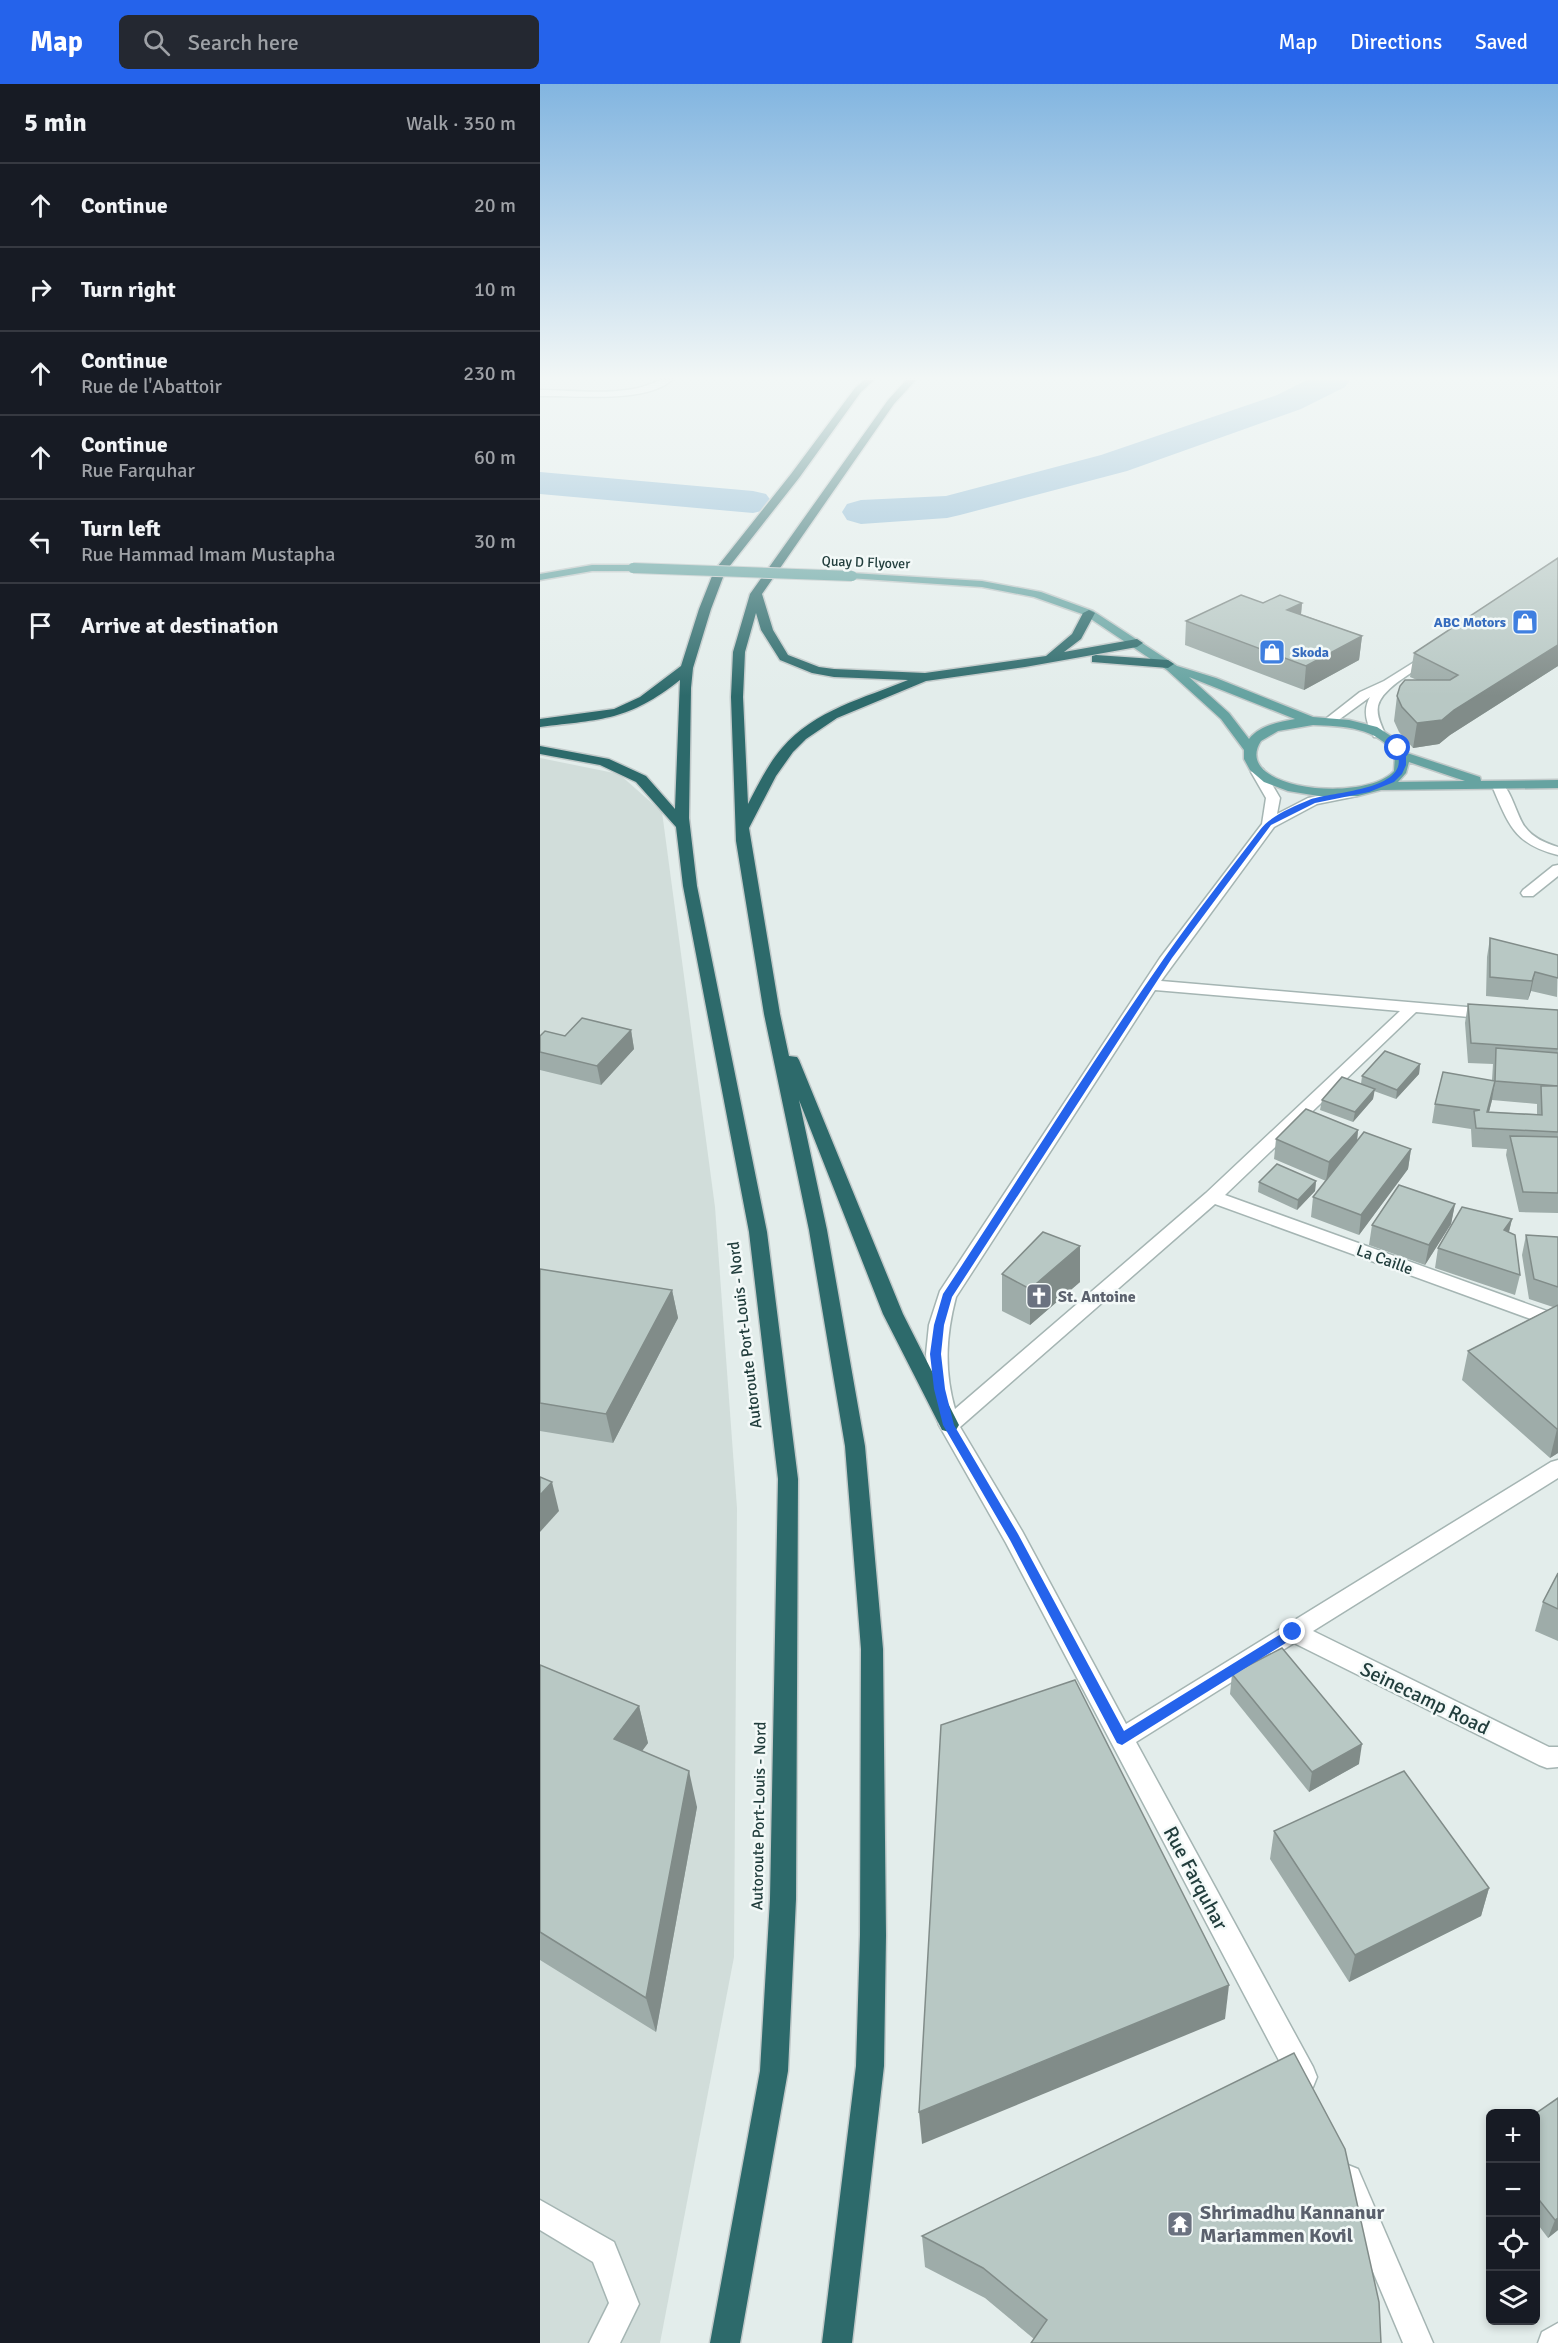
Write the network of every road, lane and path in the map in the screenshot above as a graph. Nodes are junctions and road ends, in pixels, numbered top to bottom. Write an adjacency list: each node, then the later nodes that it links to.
1 (788, 485): 10 (highway, Autoroute Port-Louis - Nord)
2 (832, 485): 4 (highway)
3 (540, 577): 5 (main road, Quay D Flyover, bridge)
4 (756, 594): 11 (highway); 29 (highway)
5 (1089, 613): 6 (main road, Quay D Flyover); 8 (highway)
6 (1137, 643): 8 (highway); 9 (main road, Quay D Flyover)
7 (1444, 647): 12 (street)
8 (1049, 659): 9 (highway); 11 (highway)
9 (1169, 666): 15 (main road); 19 (main road)
10 (687, 668): 14 (highway); 28 (highway, Autoroute Port-Louis - Nord)
11 (925, 677): 29 (highway)
12 (1388, 684): 16 (street); 18 (street)
13 (540, 716): 14 (highway)
14 (561, 720): 17 (highway)
15 (1313, 721): 16 (main road); 19 (main road)
16 (1329, 721): 18 (main road)
17 (540, 723)
18 (1379, 734): 21 (main road)
19 (1250, 749): 22 (main road)
20 (540, 750): 28 (highway)
21 (1403, 756): 24 (main road); 25 (main road)
22 (1258, 772): 26 (main road); 27 (street)
23 (1558, 784): 25 (main road)
24 (1380, 786): 25 (main road); 26 (main road)
25 (1495, 786): 30 (street)
26 (1352, 793): 27 (street)
27 (1269, 824): 33 (street, Rue Farquhar)
28 (683, 826): 50 (highway, Autoroute Port-Louis - Nord)
29 (742, 829): 35 (highway)
30 (1558, 851)
31 (1558, 869): 32 (street)
32 (1528, 893)
33 (1151, 985): 34 (street); 39 (street, Rue Farquhar)
34 (1412, 1008): 36 (street); 37 (street)
35 (772, 1014): 39 (highway); 47 (highway)
36 (1502, 1015)
37 (1212, 1197): 38 (street, La Caille); 39 (street)
38 (1558, 1322)
39 (949, 1425): 42 (street, Rue Farquhar)
40 (1558, 1468): 41 (street)
41 (1293, 1632): 42 (street); 43 (street, Seinecamp Road)
42 (1122, 1739): 44 (street, Rue Farquhar)
43 (1558, 1757)
44 (1310, 2092)
45 (1338, 2157): 51 (street)
46 (540, 2214): 49 (street)
47 (838, 2332)
48 (1558, 2338): 52 (street)
49 (604, 2343)
50 (725, 2343)
51 (1418, 2343)
52 (1553, 2343)

